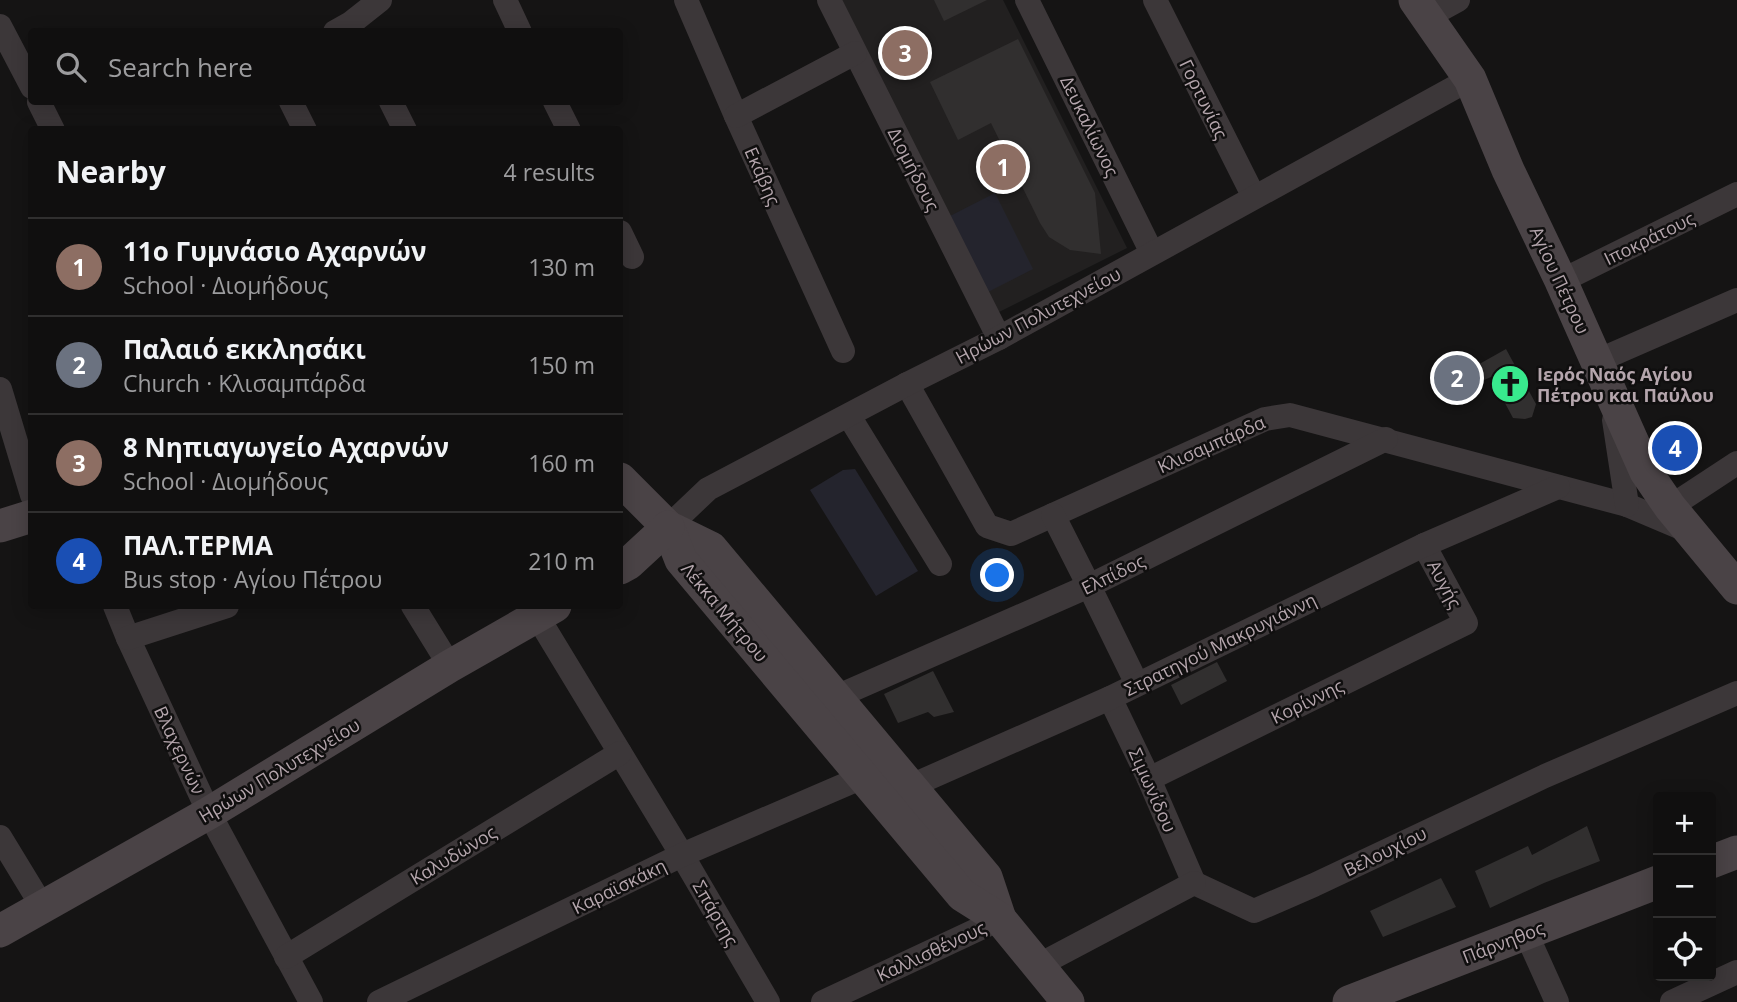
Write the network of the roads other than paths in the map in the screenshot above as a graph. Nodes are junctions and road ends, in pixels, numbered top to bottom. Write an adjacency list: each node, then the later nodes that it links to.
1 (380, 0): 10 (street)
2 (505, 0): 11 (street)
3 (686, 0): 19 (street, Εκάβης)
4 (829, 0): 12 (street, Διομήδους)
5 (1027, 0): 27 (street, Δευκαλίωνος)
6 (1156, 0): 25 (street, Γορτυνίας)
7 (1458, 0): 8 (street)
8 (1421, 9): 14 (street, Αγίου Πέτρου)
9 (0, 26): 13 (street)
10 (348, 28)
11 (518, 28)
12 (855, 52): 19 (street); 31 (street, Διομήδους)
13 (28, 79)
14 (1470, 79): 25 (street, Ηρώων Πολυτεχνείου); 29 (street, Αγίου Πέτρου)
15 (40, 105): 20 (street)
16 (292, 105): 21 (street)
17 (392, 105): 22 (street)
18 (556, 105): 23 (street)
19 (736, 116): 32 (street, Εκάβης)
20 (51, 126)
21 (303, 126)
22 (403, 126)
23 (567, 126)
24 (1737, 194): 29 (street, Ιποκράτους)
25 (1254, 197): 27 (street, Ηρώων Πολυτεχνείου)
26 (623, 238): 28 (street)
27 (1152, 253): 31 (street, Ηρώων Πολυτεχνείου)
28 (632, 257)
29 (1561, 282): 33 (street, Αγίου Πέτρου)
30 (1737, 300): 33 (street)
31 (999, 338): 34 (street, Ηρώων Πολυτεχνείου)
32 (843, 351)
33 (1597, 361): 42 (street); 43 (street, Αγίου Πέτρου)
34 (907, 384): 36 (street, Ηρώων Πολυτεχνείου); 44 (street, Κλισαμπάρδα)
35 (0, 390): 39 (street)
36 (849, 416): 47 (street, Ηρώων Πολυτεχνείου); 50 (street)
37 (1386, 439): 41 (street, Κλισαμπάρδα); 44 (street, Κλισαμπάρδα); 52 (street, Ελπίδος)
38 (1737, 463): 43 (street)
39 (28, 482)
40 (623, 482): 47 (street)
41 (1558, 487): 42 (street, Κλισαμπάρδα); 48 (street, Στρατηγού Μακρυγιάννη)
42 (1627, 505): 49 (street, Κλισαμπάρδα)
43 (1670, 507): 49 (street, Αγίου Πέτρου)
44 (1053, 515): 52 (street)
45 (28, 517): 46 (street)
46 (0, 526)
47 (668, 527): 51 (street, Ηρώων Πολυτεχνείου); 63 (street, Λέκκα Μήτρου); 67 (street, Λέκκα Μήτρου)
48 (1424, 545): 58 (street, Αυγής); 61 (street, Στρατηγού Μακρυγιάννη)
49 (1711, 555): 53 (street, Αγίου Πέτρου)
50 (940, 565)
51 (623, 566)
52 (1089, 586): 61 (street); 63 (street, Ελπίδος)
53 (1737, 588)
54 (116, 609): 59 (street, Βλαχερνών)
55 (219, 609): 59 (street)
56 (415, 609): 60 (street)
57 (546, 611): 60 (street, Ηρώων Πολυτεχνείου); 65 (street, Σπάρτης)
58 (1466, 623): 66 (street, Κορίννης)
59 (128, 638): 68 (street, Βλαχερνών)
60 (450, 666): 68 (street, Ηρώων Πολυτεχνείου)
61 (1137, 684): 64 (street, Στρατηγού Μακρυγιάννη)
62 (1737, 693): 73 (street, Βελουχίου)
63 (836, 698): 67 (street, Λέκκα Μήτρου)
64 (1110, 698): 66 (street, Σιμωνίδου); 67 (street, Στρατηγού Μακρυγιάννη)
65 (620, 753): 71 (street, Σπάρτης); 79 (street, Καλυδώνος)
66 (1149, 779): 73 (street, Σιμωνίδου)
67 (885, 787): 71 (street, Καραϊσκάκη); 76 (street, Λέκκα Μήτρου)
68 (209, 813): 75 (street, Ηρώων Πολυτεχνείου); 79 (street, Βλαχερνών)
69 (0, 837): 75 (street)
70 (1737, 852): 72 (street)
71 (682, 855): 83 (street, Καραϊσκάκη); 84 (street, Σπάρτης)
72 (1716, 860)
73 (1194, 883): 80 (street)
74 (1653, 884): 78 (street, Πάρνηθος)
75 (42, 906): 77 (street, Ηρώων Πολυτεχνείου)
76 (1000, 919): 80 (street, Λέκκα Μήτρου); 85 (street, Καλλισθένους)
77 (0, 931)
78 (1526, 933): 87 (street, Πάρνηθος); 88 (street)
79 (286, 957): 82 (street, Βλαχερνών)
80 (1039, 965): 86 (street, Λέκκα Μήτρου)
81 (1737, 972): 89 (street)
82 (311, 1002)
83 (379, 1002)
84 (768, 1002)
85 (823, 1002)
86 (1068, 1002)
87 (1349, 1002)
88 (1557, 1002)
89 (1672, 1002)

